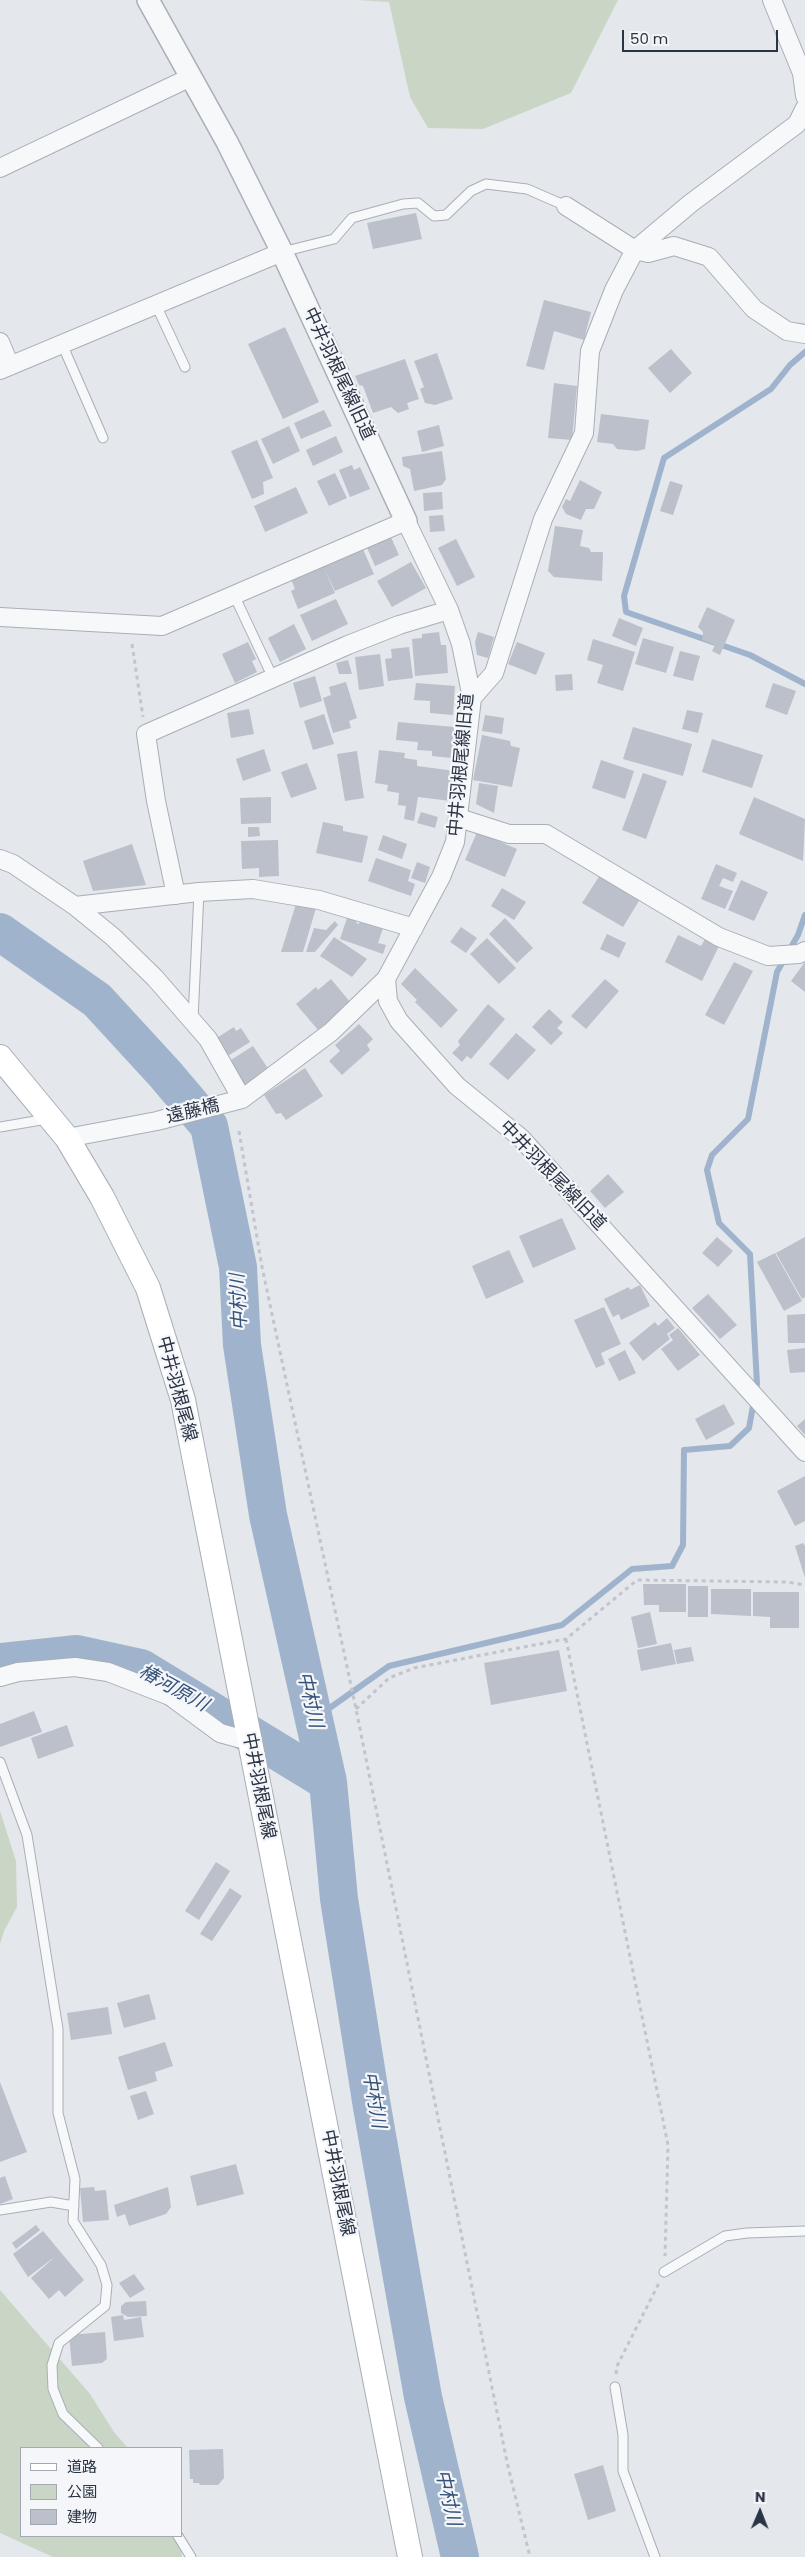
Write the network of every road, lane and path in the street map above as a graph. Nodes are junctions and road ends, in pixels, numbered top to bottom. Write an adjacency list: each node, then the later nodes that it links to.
1 (148, 0): 4 (street, 中井羽根尾線旧道)
2 (772, 0): 3 (street)
3 (804, 71): 5 (street)
4 (191, 77): 7 (street); 10 (street, 中井羽根尾線旧道)
5 (805, 96)
6 (805, 108): 9 (street)
7 (0, 168)
8 (566, 206): 9 (street); 10 (lane)
9 (636, 250): 12 (street); 24 (street)
10 (282, 252): 11 (street); 18 (street, 中井羽根尾線旧道)
11 (156, 305): 14 (street); 15 (lane)
12 (805, 334)
13 (0, 342): 16 (street)
14 (62, 344): 16 (street); 17 (lane)
15 (185, 367)
16 (5, 368)
17 (103, 438)
18 (406, 522): 19 (street); 20 (street, 中井羽根尾線旧道)
19 (234, 595): 22 (street); 23 (lane)
20 (450, 610): 23 (street); 24 (street, 中井羽根尾線旧道)
21 (0, 617): 22 (street)
22 (128, 624): 25 (path)
23 (274, 680): 25 (street)
24 (472, 698): 26 (street, 中井羽根尾線旧道)
25 (146, 734): 29 (street)
26 (460, 818): 31 (street, 中井羽根尾線旧道); 32 (street)
27 (0, 858): 30 (street)
28 (199, 892): 29 (street); 31 (street); 34 (lane)
29 (176, 895): 30 (street)
30 (75, 906): 34 (street)
31 (414, 928): 33 (street, 中井羽根尾線旧道)
32 (805, 951)
33 (386, 979): 36 (street); 41 (street, 中井羽根尾線旧道)
34 (193, 1021): 36 (street)
35 (0, 1057): 37 (main road, 中井羽根尾線)
36 (236, 1101): 40 (street, 遠藤橋)
37 (50, 1118): 38 (lane); 40 (main road, 中井羽根尾線)
38 (0, 1127)
39 (238, 1131): 45 (path)
40 (67, 1138): 46 (main road, 中井羽根尾線)
41 (805, 1452)
42 (805, 1586): 43 (path)
43 (566, 1639): 45 (path); 51 (path)
44 (0, 1677): 46 (street)
45 (356, 1709): 57 (path)
46 (249, 1741): 56 (main road, 中井羽根尾線)
47 (0, 1762): 48 (lane)
48 (74, 2206): 49 (lane); 53 (lane)
49 (0, 2210)
50 (805, 2231): 51 (lane)
51 (664, 2272): 52 (path)
52 (615, 2387): 58 (lane)
53 (97, 2447)
54 (179, 2537): 55 (lane)
55 (191, 2557)
56 (410, 2557)
57 (530, 2557)
58 (655, 2557)

